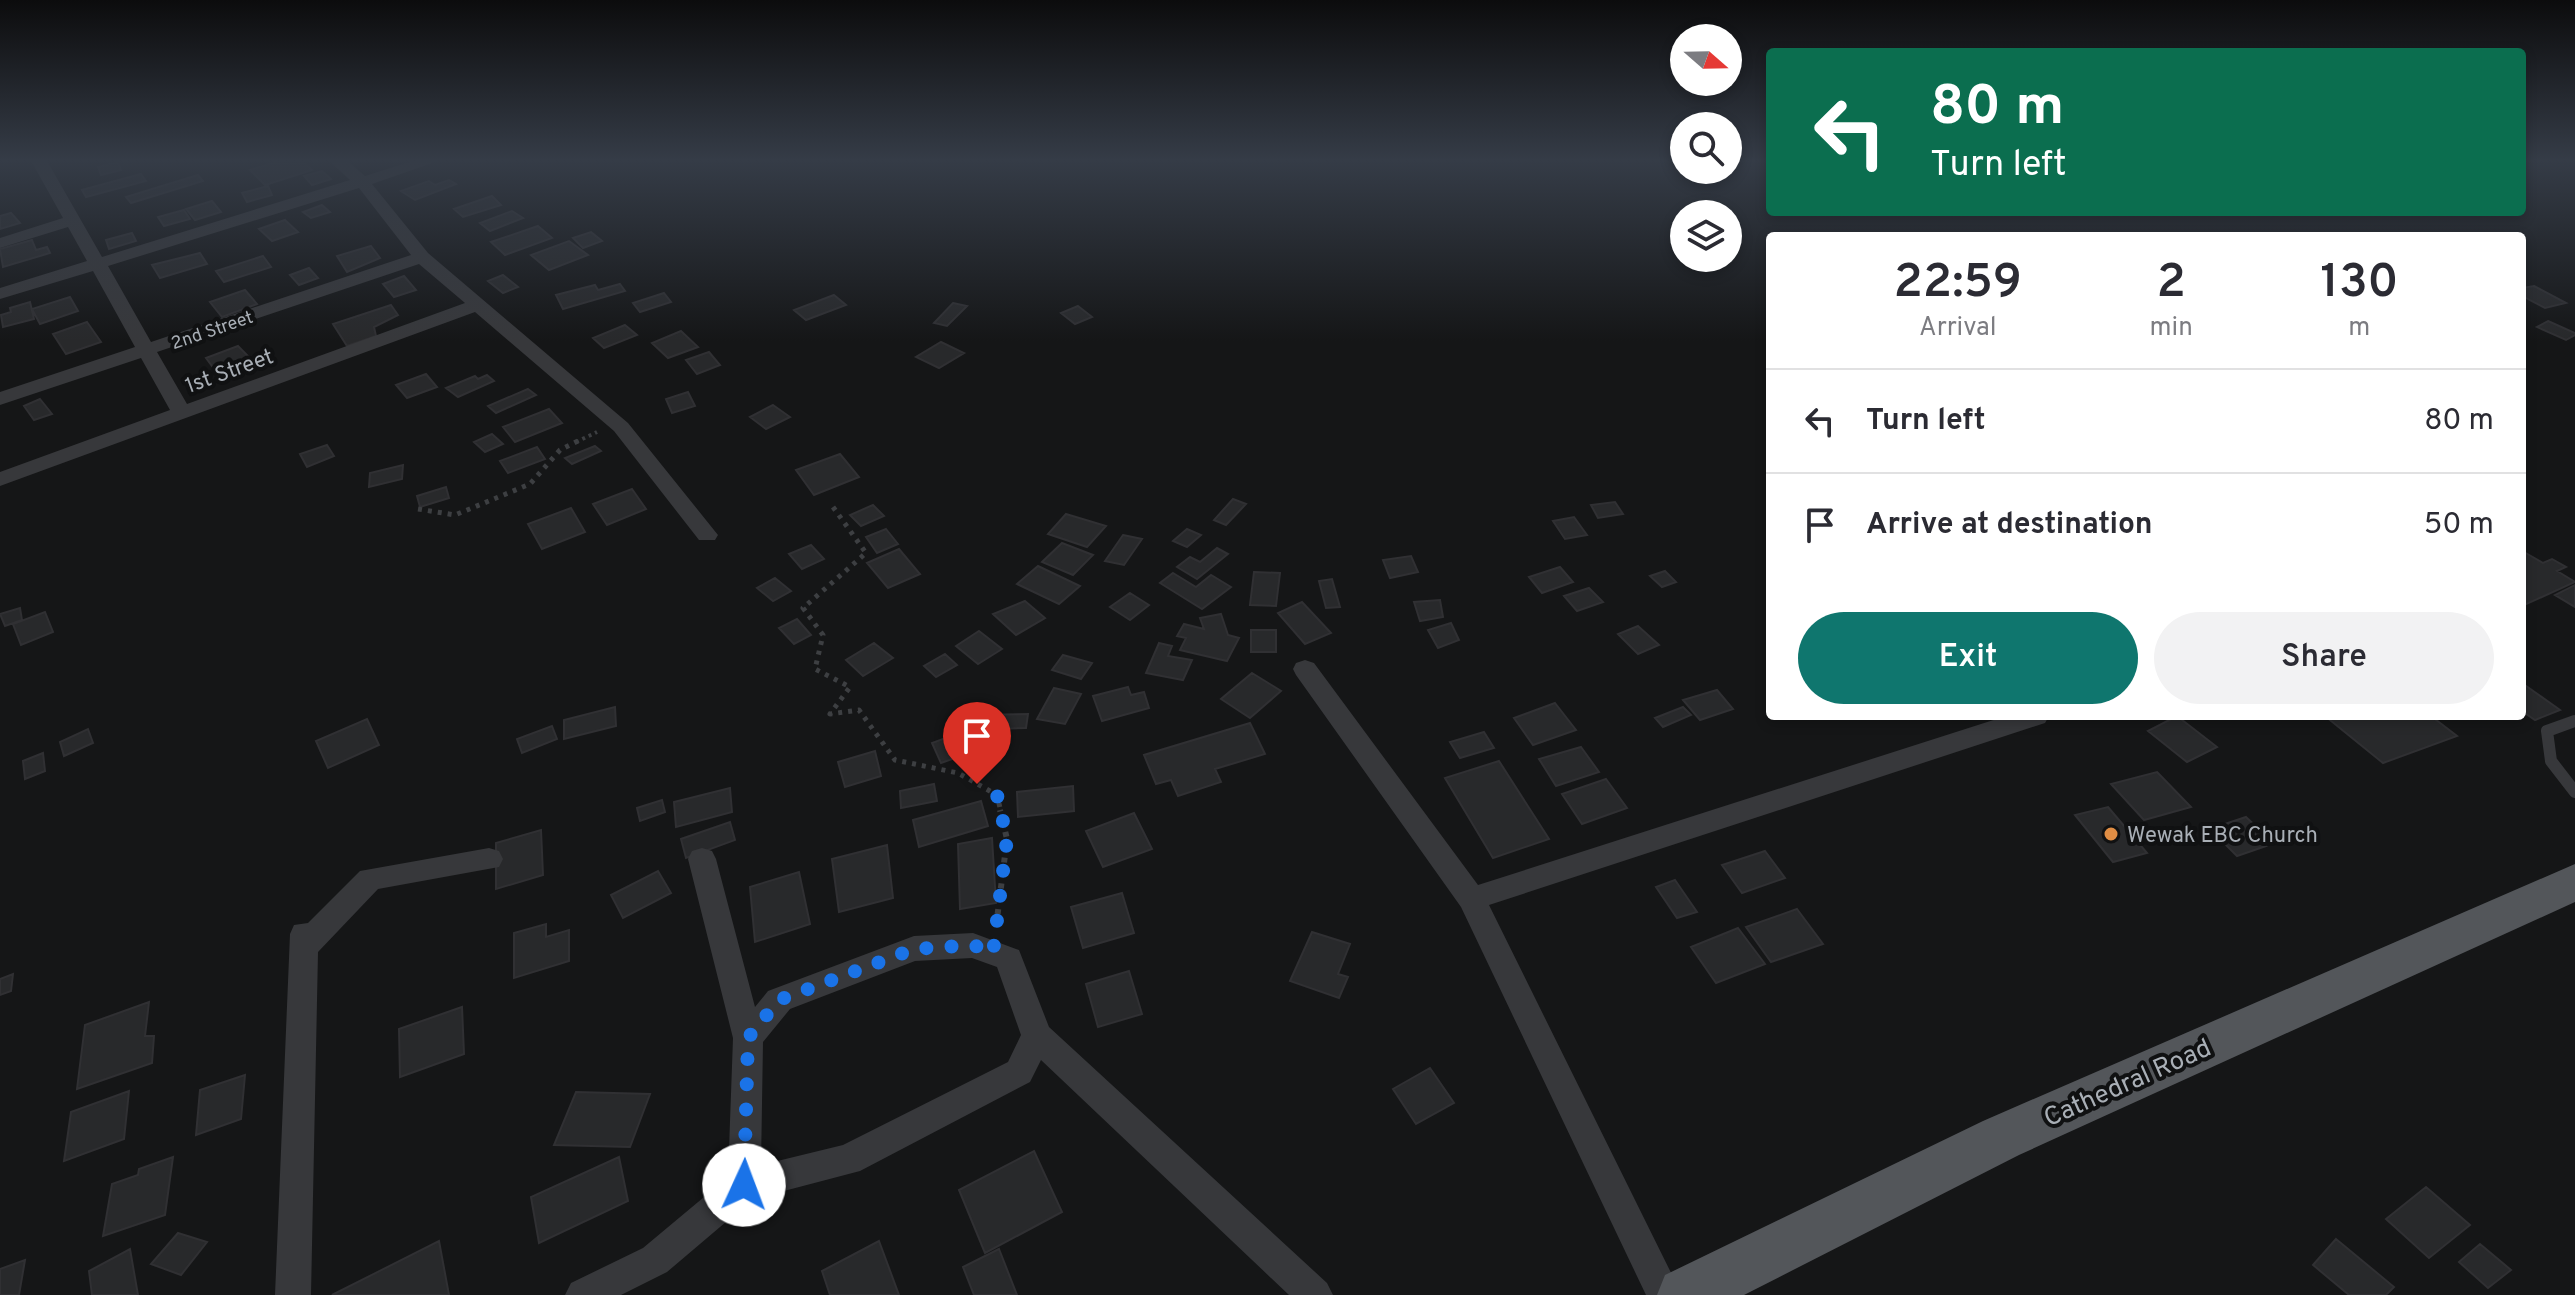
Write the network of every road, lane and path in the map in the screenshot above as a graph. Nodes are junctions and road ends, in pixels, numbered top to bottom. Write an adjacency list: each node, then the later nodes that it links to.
1 (241, 219): 6 (street)
2 (392, 219): 5 (street)
3 (72, 221): 4 (street); 6 (street)
4 (0, 243)
5 (422, 257): 8 (street); 9 (street, 2nd Street)
6 (96, 264): 7 (street); 9 (street)
7 (0, 294)
8 (475, 306): 11 (street, 1st Street); 12 (street)
9 (147, 352): 10 (street, 2nd Street); 11 (street)
10 (0, 399)
11 (182, 413): 13 (street, 1st Street)
12 (615, 422): 15 (path); 16 (street)
13 (0, 479)
14 (833, 507): 25 (path)
15 (418, 509)
16 (707, 535)
17 (1305, 669): 24 (street)
18 (2024, 720): 24 (street)
19 (2575, 721): 20 (lane)
20 (2575, 792)
21 (489, 859): 29 (street)
22 (702, 859): 27 (street)
23 (2575, 882): 33 (main road, Cathedral Road)
24 (1472, 899): 32 (street)
25 (993, 953): 26 (street); 27 (street)
26 (1037, 1036): 28 (street); 31 (street)
27 (748, 1038): 28 (street)
28 (744, 1185): 30 (street)
29 (293, 1295)
30 (583, 1295)
31 (1315, 1295)
32 (1664, 1295)
33 (1685, 1295)

